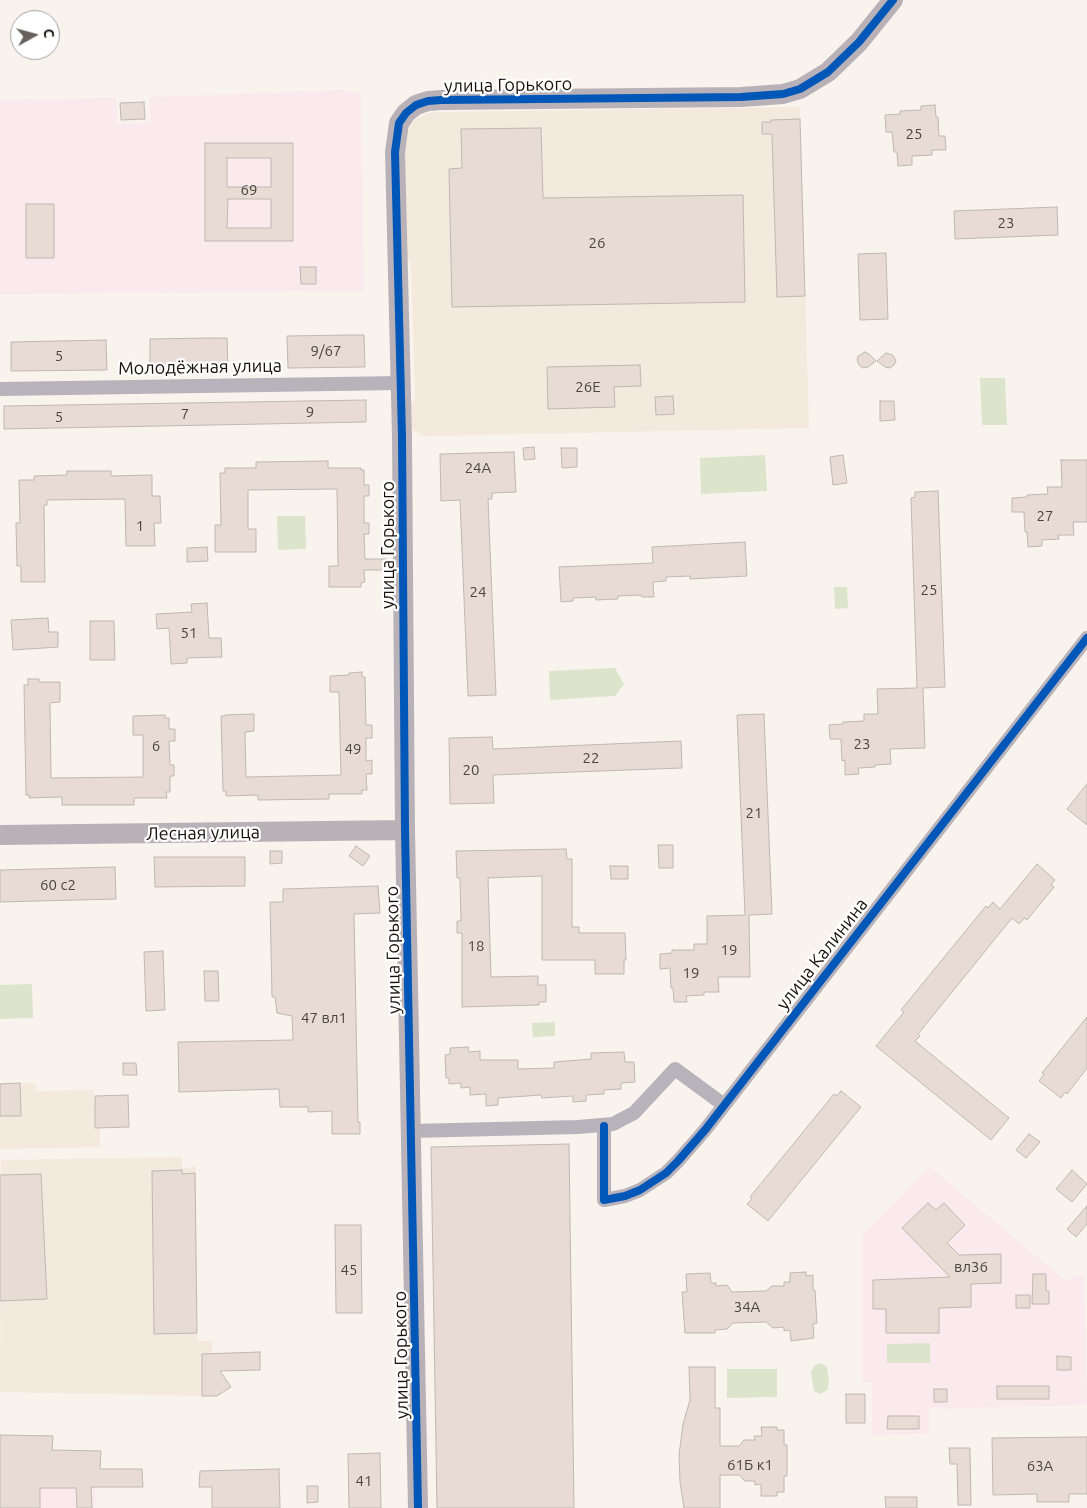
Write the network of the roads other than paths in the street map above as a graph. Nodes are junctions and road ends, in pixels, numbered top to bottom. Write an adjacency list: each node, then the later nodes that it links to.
1 (893, 0): 2 (street, улица Горького)
2 (400, 383): 3 (street, Молодёжная улица); 5 (street, улица Горького)
3 (0, 389)
4 (1087, 638): 7 (street, улица Калинина)
5 (405, 830): 6 (street, Лесная улица); 9 (street, улица Горького)
6 (0, 835)
7 (724, 1105): 8 (street); 8 (street, улица Калинина)
8 (604, 1126): 9 (street)
9 (411, 1131): 10 (street, улица Горького)
10 (418, 1508)

